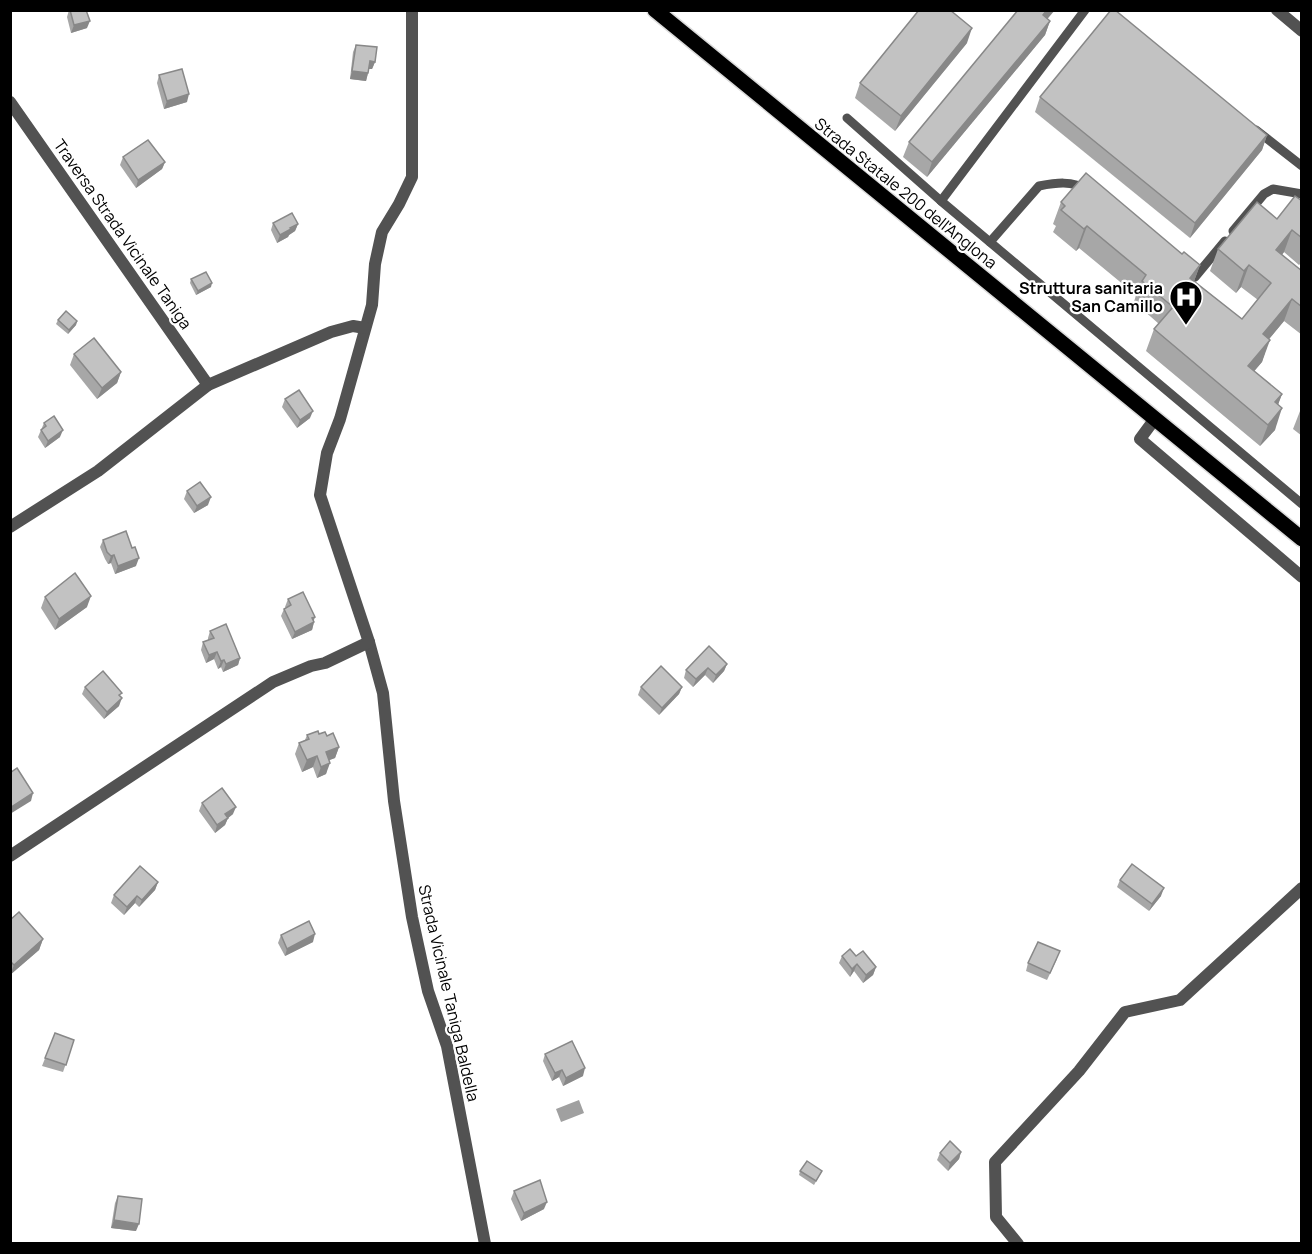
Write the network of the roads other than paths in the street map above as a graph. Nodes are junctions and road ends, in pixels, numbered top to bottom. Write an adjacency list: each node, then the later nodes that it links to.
1 (412, 10): 15 (street, Strada Vicinale Taniga Baldella)
2 (656, 10): 17 (main road, Strada Statale 200 dell'Anglona)
3 (1085, 10): 12 (lane)
4 (1276, 10): 5 (street)
5 (1302, 31)
6 (10, 102): 16 (street, Traversa Strada Vicinale Taniga)
7 (847, 118): 12 (lane)
8 (1246, 122): 9 (lane)
9 (1302, 166)
10 (1302, 194): 14 (lane)
11 (1098, 200): 13 (lane)
12 (941, 201): 13 (lane)
13 (990, 242): 18 (lane)
14 (1178, 263)
15 (365, 327): 16 (street); 22 (street, Strada Vicinale Taniga Baldella)
16 (208, 385): 19 (street)
17 (1154, 420): 20 (main road, Strada Statale 200 dell'Anglona); 21 (street)
18 (1302, 504)
19 (10, 527)
20 (1302, 539)
21 (1302, 577)
22 (369, 642): 23 (street); 25 (street, Strada Vicinale Taniga Baldella)
23 (10, 856)
24 (1302, 888): 26 (street)
25 (485, 1244)
26 (1018, 1244)

